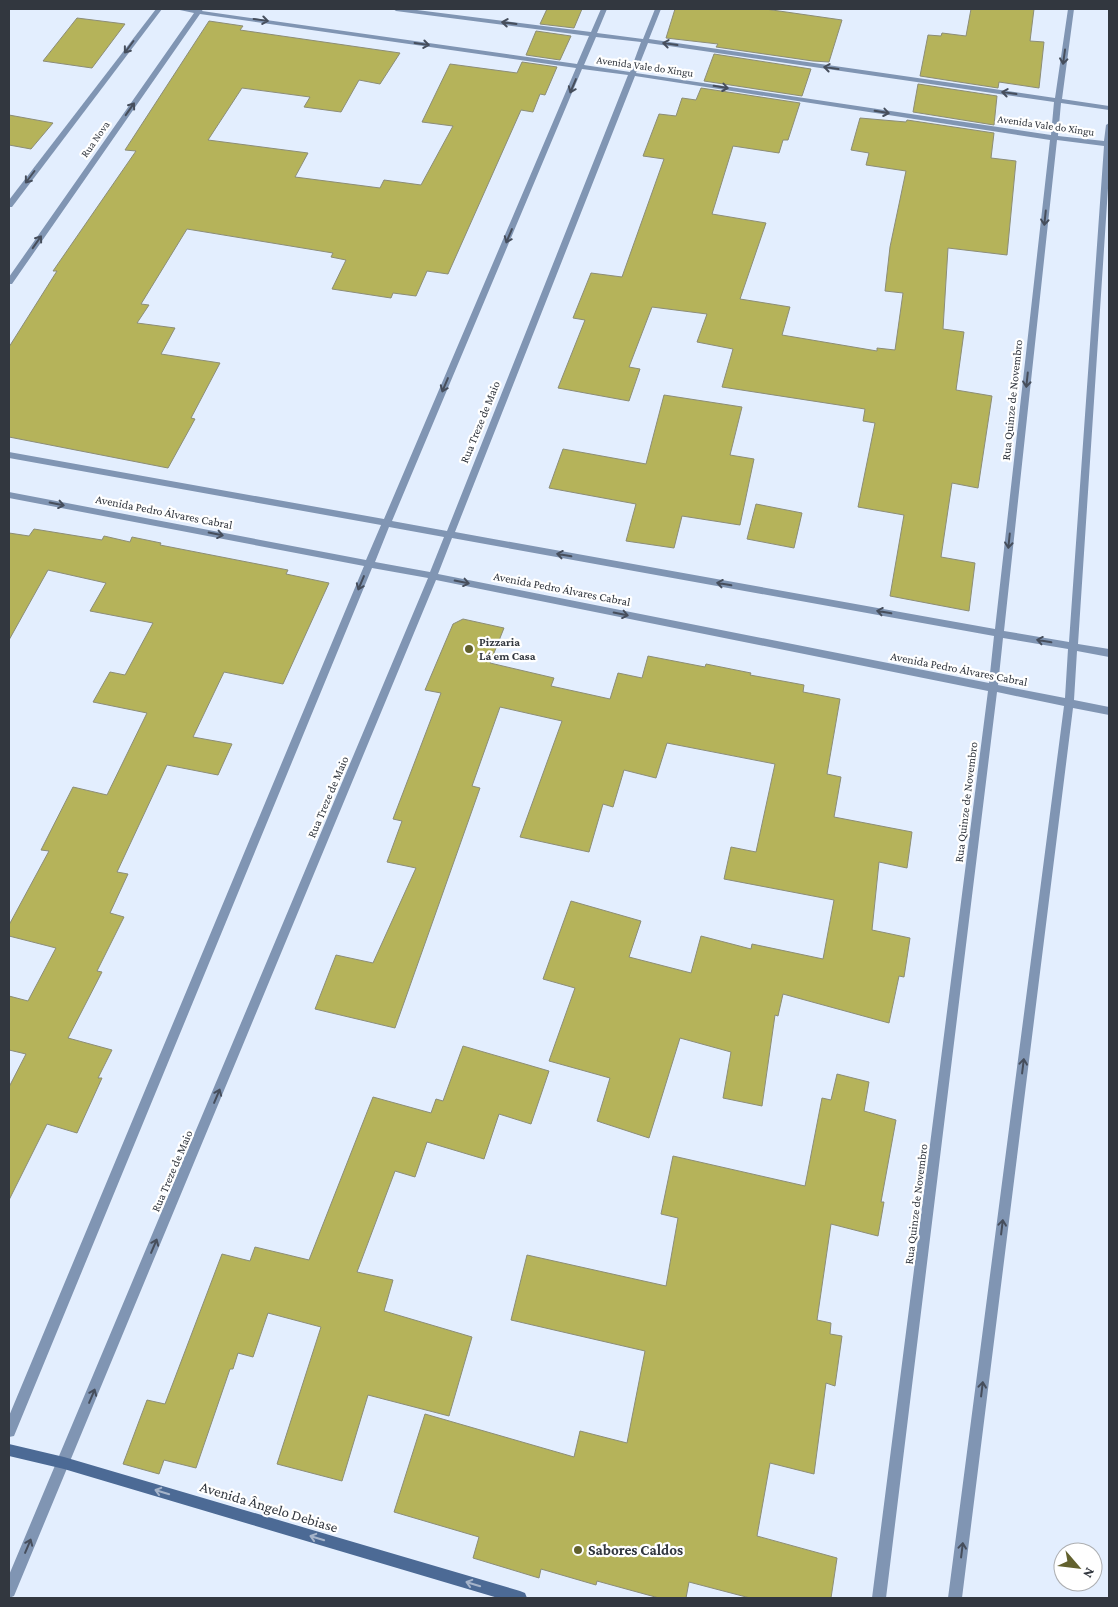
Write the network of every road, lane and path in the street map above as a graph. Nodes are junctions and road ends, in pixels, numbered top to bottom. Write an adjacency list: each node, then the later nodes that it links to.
1 (159, 9): 17 (street, one-way to 17)
2 (178, 9): 7 (street, Avenida Vale do Xingu)
3 (396, 9): 8 (street, Avenida Vale do Xingu, one-way to 3)
4 (604, 9): 8 (street)
5 (658, 9): 9 (street, Rua Treze de Maio)
6 (1071, 9): 12 (street, Rua Quinze de Novembro, one-way to 12)
7 (199, 10): 10 (street, Avenida Vale do Xingu, one-way to 10); 18 (street, Rua Nova, one-way to 7)
8 (593, 33): 9 (street, Avenida Vale do Xingu); 10 (street)
9 (646, 40): 11 (street, Rua Treze de Maio); 12 (street, Avenida Vale do Xingu, one-way to 9)
10 (581, 67): 11 (street, Avenida Vale do Xingu); 21 (street, one-way to 21)
11 (632, 74): 15 (street, Avenida Vale do Xingu, one-way to 15); 22 (street, Rua Treze de Maio)
12 (1058, 101): 13 (street, Avenida Vale do Xingu); 15 (street, Rua Quinze de Novembro)
13 (1109, 108)
14 (1109, 125): 16 (street)
15 (1054, 138): 16 (street, Avenida Vale do Xingu); 25 (street, Rua Quinze de Novembro, one-way to 25)
16 (1109, 144): 26 (street)
17 (9, 205)
18 (9, 282)
19 (9, 456): 21 (street)
20 (9, 495): 23 (street, Avenida Pedro Álvares Cabral, one-way to 23)
21 (386, 522): 22 (street); 23 (street)
22 (449, 534): 24 (street, Rua Treze de Maio); 25 (street, one-way to 22)
23 (369, 564): 24 (street, Avenida Pedro Álvares Cabral); 31 (street, one-way to 31)
24 (433, 576): 28 (street, Avenida Pedro Álvares Cabral, one-way to 28); 33 (street, Rua Treze de Maio, one-way to 24)
25 (999, 633): 26 (street, one-way to 25); 28 (street, Rua Quinze de Novembro)
26 (1073, 646): 27 (street); 29 (street)
27 (1109, 653)
28 (993, 689): 29 (street, Avenida Pedro Álvares Cabral); 36 (street, Rua Quinze de Novembro)
29 (1069, 704): 30 (street, Avenida Pedro Álvares Cabral); 37 (street, one-way to 29)
30 (1109, 711)
31 (9, 1431)
32 (9, 1450): 33 (street, Avenida Ângelo Debiase)
33 (64, 1463): 34 (street, Rua Treze de Maio, one-way to 33); 35 (street, Avenida Ângelo Debiase, one-way to 33)
34 (9, 1590)
35 (520, 1598)
36 (879, 1598)
37 (955, 1598)

